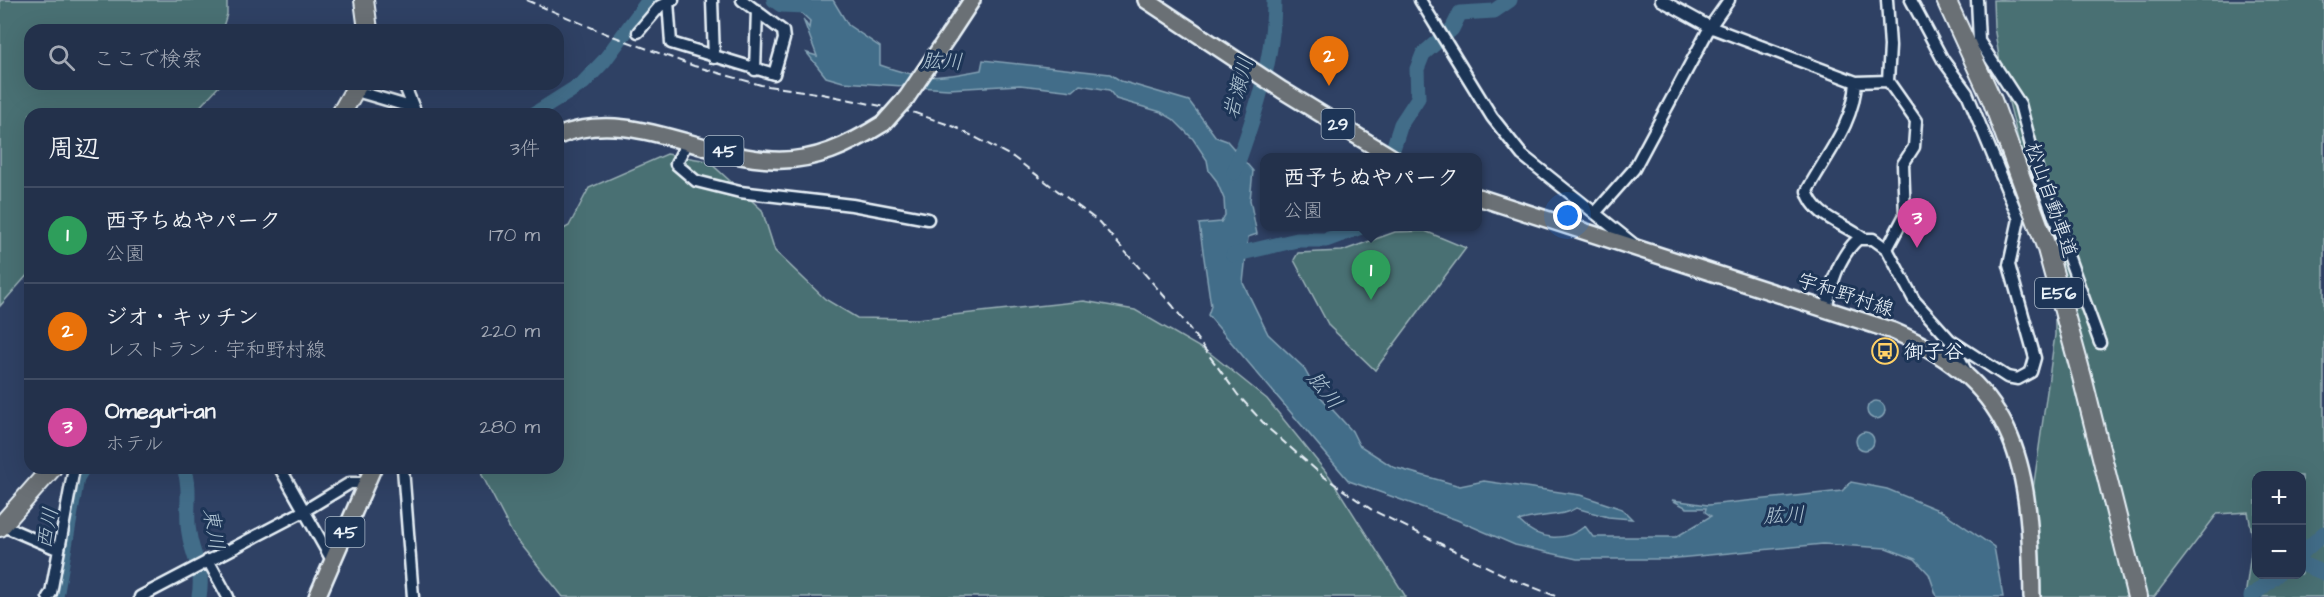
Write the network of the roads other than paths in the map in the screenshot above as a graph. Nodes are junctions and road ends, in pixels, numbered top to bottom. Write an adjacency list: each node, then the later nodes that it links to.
1 (364, 0): 15 (highway)
2 (712, 0): 18 (street)
3 (742, 0): 14 (street)
4 (972, 0): 29 (main road, 45, bridge)
5 (1146, 0): 30 (main road, 29)
6 (1420, 0): 32 (street)
7 (1660, 0): 16 (street)
8 (1729, 0): 16 (street)
9 (1887, 0): 20 (street)
10 (1911, 0): 38 (street)
11 (1946, 0): 58 (highway, 松山自動車道 / E56)
12 (1977, 0): 39 (street)
13 (671, 1): 17 (street); 18 (street)
14 (757, 10): 19 (street); 19 (street)
15 (367, 24)
16 (1710, 27): 21 (street); 32 (street)
17 (638, 32)
18 (714, 58): 19 (street)
19 (755, 70)
20 (1888, 81): 21 (street); 35 (street)
21 (1856, 82): 34 (street)
22 (355, 90): 25 (highway)
23 (360, 90): 26 (street)
24 (406, 90): 27 (street)
25 (344, 108)
26 (406, 108)
27 (414, 108)
28 (564, 135): 29 (main road, 45)
29 (687, 142): 33 (street)
30 (1385, 153)
31 (1482, 198): 36 (main road, 宇和野村線)
32 (1596, 212): 36 (street)
33 (928, 219)
34 (1864, 239): 35 (street); 37 (street)
35 (1887, 249): 38 (street)
36 (1643, 252): 37 (main road, 宇和野村線)
37 (1826, 310): 40 (main road, 宇和野村線)
38 (1950, 340): 40 (street)
39 (2100, 343)
40 (1969, 378): 57 (main road, 宇和野村線)
41 (47, 474): 48 (highway)
42 (73, 474): 49 (street)
43 (283, 474): 47 (street)
44 (370, 474): 46 (main road, 45)
45 (403, 474): 56 (street)
46 (366, 483): 47 (street); 50 (main road, 45)
47 (304, 511): 50 (street); 51 (street)
48 (1, 526): 49 (street)
49 (57, 549): 52 (street)
50 (333, 562): 55 (main road, 45)
51 (201, 563): 53 (street); 54 (street)
52 (48, 597)
53 (140, 597)
54 (228, 597)
55 (317, 597)
56 (413, 597)
57 (2032, 597)
58 (2137, 597)

